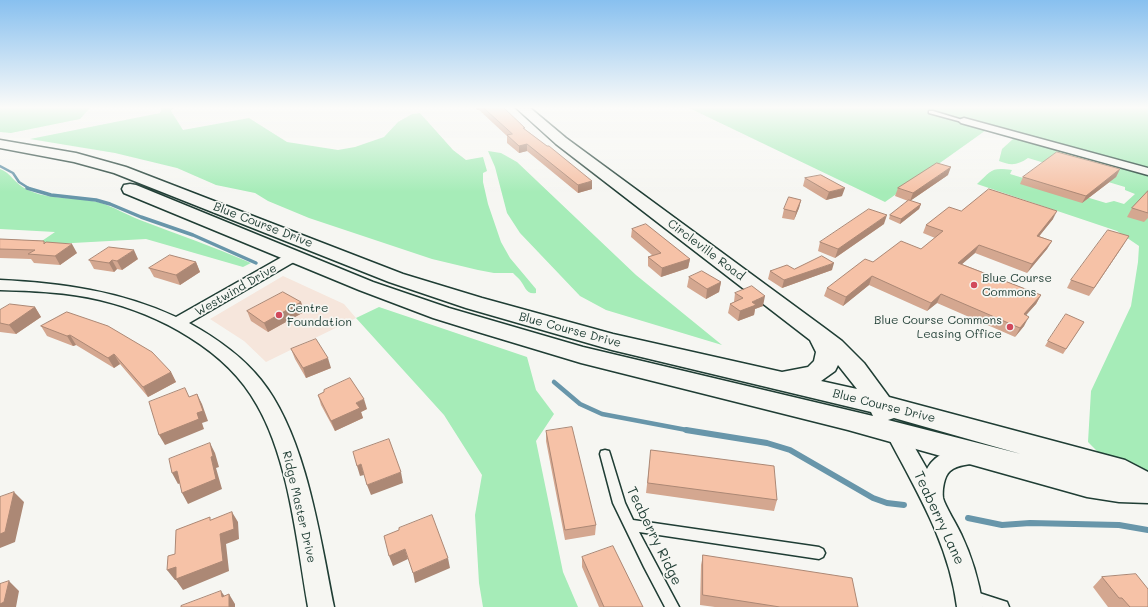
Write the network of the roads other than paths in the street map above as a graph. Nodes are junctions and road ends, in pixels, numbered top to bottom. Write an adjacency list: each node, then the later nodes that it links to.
1 (554, 135): 9 (main road, Circleville Road)
2 (1016, 135): 5 (street)
3 (0, 144): 10 (main road, Blue Course Drive)
4 (0, 154): 6 (main road, Blue Course Drive)
5 (1148, 172)
6 (294, 256): 8 (street, Westwind Drive); 12 (main road, Blue Course Drive)
7 (0, 285): 8 (street, Ridge Master Drive)
8 (178, 323): 20 (street, Ridge Master Drive)
9 (817, 333): 10 (main road); 11 (main road, Circleville Road)
10 (776, 380): 11 (main road, Blue Course Drive)
11 (880, 404): 12 (main road, Circleville Road); 15 (main road, Blue Course Drive)
12 (896, 433): 14 (main road, Blue Course Drive); 16 (street, Teaberry Lane)
13 (605, 454): 17 (lane, Teaberry Ridge)
14 (981, 455): 15 (main road, Blue Course Drive); 16 (street)
15 (1148, 489)
16 (932, 501): 19 (street, Teaberry Lane)
17 (629, 525): 18 (lane); 21 (lane, Teaberry Ridge)
18 (819, 553)
19 (970, 601): 22 (lane)
20 (321, 607)
21 (672, 607)
22 (1002, 607)

